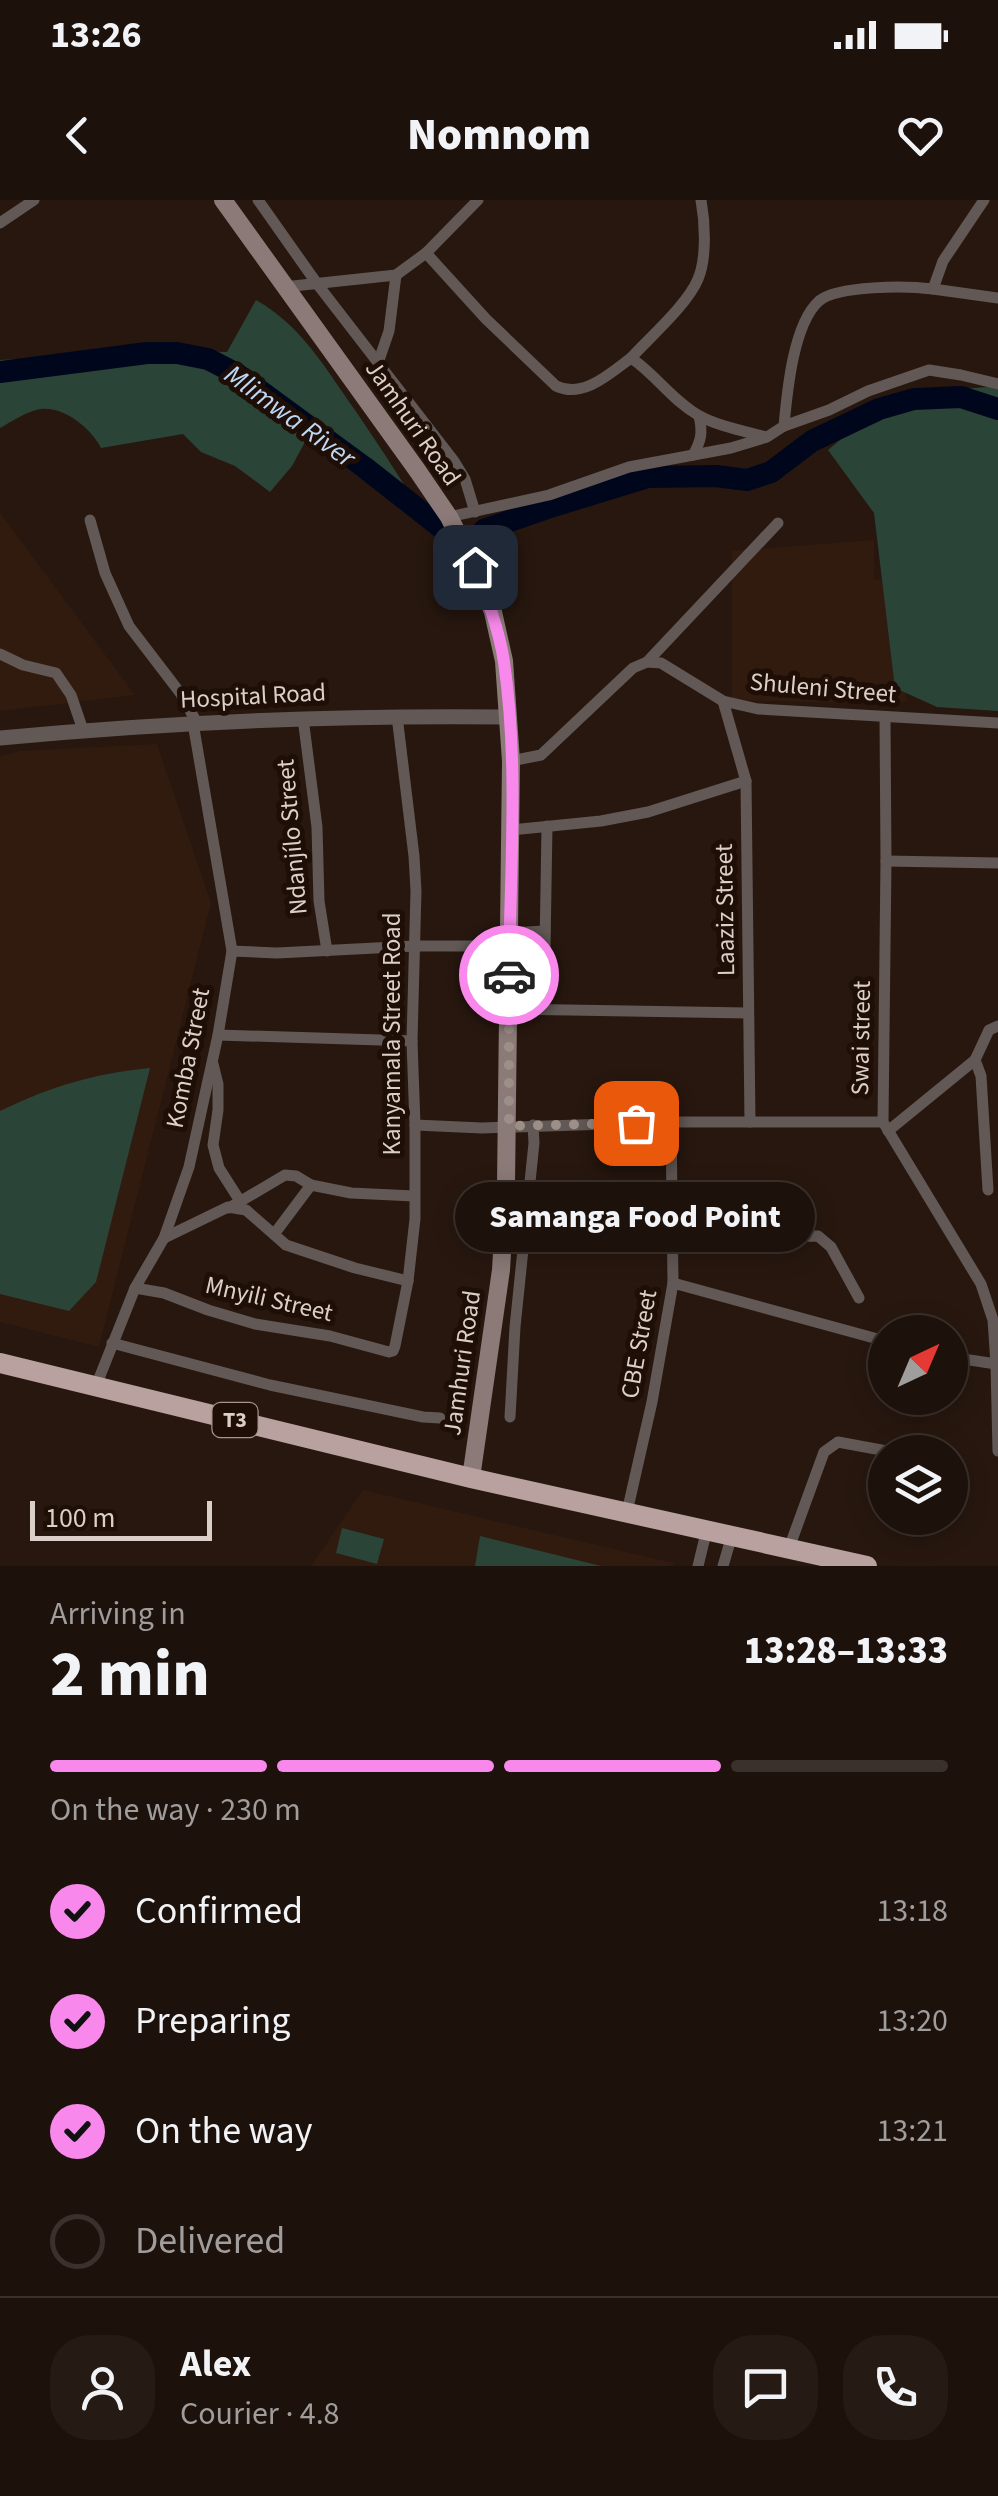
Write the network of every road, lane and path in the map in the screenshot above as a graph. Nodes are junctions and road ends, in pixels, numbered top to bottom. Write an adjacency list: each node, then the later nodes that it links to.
1 (34, 200): 7 (street)
2 (223, 200): 11 (main road, Jamhuri Road)
3 (258, 200): 10 (street)
4 (478, 200): 8 (street)
5 (701, 200): 14 (street)
6 (984, 200): 12 (street)
7 (0, 223)
8 (426, 253): 9 (street); 14 (street)
9 (396, 276): 10 (street); 15 (street)
10 (318, 285): 11 (street); 15 (street)
11 (284, 287): 22 (main road, Jamhuri Road)
12 (933, 289): 13 (street); 18 (street)
13 (998, 298)
14 (631, 358): 17 (street)
15 (378, 363): 21 (street)
16 (998, 384): 18 (street)
17 (700, 416): 19 (street); 20 (street)
18 (784, 426): 19 (street)
19 (767, 437): 20 (street)
20 (693, 455): 21 (street)
21 (475, 512): 22 (street)
22 (449, 518): 29 (main road, Jamhuri Road)
23 (90, 520): 32 (street)
24 (778, 523): 26 (street)
25 (0, 654): 34 (street)
26 (647, 662): 27 (street, Shuleni Street); 36 (street)
27 (723, 700): 30 (street, Shuleni Street); 37 (street, Laaziz Street)
28 (398, 716): 29 (street, Hospital Road); 31 (street, Hospital Road); 44 (street, Kanyamala Street Road)
29 (509, 717): 36 (main road, Jamhuri Road)
30 (885, 717): 33 (street, Shuleni Street); 40 (street, Swai street)
31 (302, 718): 32 (street, Hospital Road); 46 (street, Ndanjílo Street)
32 (195, 723): 34 (street, Hospital Road); 45 (street, Komba Street)
33 (998, 723)
34 (83, 730): 35 (street, Hospital Road)
35 (0, 738)
36 (512, 761): 39 (main road, Jamhuri Road)
37 (746, 781): 38 (street); 49 (street, Laaziz Street)
38 (547, 826): 39 (street); 42 (street)
39 (511, 830): 43 (main road, Jamhuri Road)
40 (886, 861): 41 (street); 60 (street, Swai street)
41 (998, 864)
42 (545, 931): 43 (street); 48 (street)
43 (509, 940): 44 (street); 47 (main road, Jamhuri Road)
44 (415, 946): 46 (street); 52 (street, Kanyamala Street Road)
45 (232, 950): 46 (street); 51 (street, Komba Street)
46 (326, 951)
47 (508, 1009): 48 (street); 59 (main road, Jamhuri Road)
48 (544, 1009): 49 (street)
49 (748, 1013): 56 (street, Laaziz Street)
50 (998, 1026): 53 (street)
51 (218, 1035): 52 (street); 54 (street, Komba Street)
52 (412, 1041): 58 (street, Kanyamala Street Road)
53 (975, 1060): 60 (street); 62 (street)
54 (212, 1062): 65 (street); 68 (street, Komba Street)
55 (671, 1122): 56 (street); 57 (street); 69 (street, CBE Street)
56 (750, 1122): 60 (street)
57 (532, 1125): 59 (street); 66 (street)
58 (415, 1126): 59 (street); 63 (street, Kanyamala Street Road)
59 (509, 1126): 64 (main road, Jamhuri Road)
60 (885, 1126): 83 (street, Swai street)
61 (311, 1185): 63 (street); 65 (street); 67 (street)
62 (988, 1190)
63 (414, 1196): 72 (street, Kanyamala Street Road)
64 (505, 1203): 66 (street); 70 (main road, Jamhuri Road)
65 (234, 1205): 67 (street); 68 (street)
66 (528, 1208): 71 (street)
67 (275, 1233): 72 (street)
68 (164, 1238): 74 (street, Komba Street)
69 (672, 1238): 73 (street, CBE Street); 75 (street)
70 (502, 1250): 71 (street); 76 (main road, Jamhuri Road)
71 (524, 1254): 77 (street)
72 (408, 1281): 80 (street, Kanyamala Street Road)
73 (673, 1283): 78 (street); 90 (street, CBE Street)
74 (135, 1288): 79 (street, Komba Street); 80 (street, Mnyili Street)
75 (860, 1298)
76 (494, 1314): 77 (street); 89 (main road, Jamhuri Road)
77 (516, 1319): 85 (street)
78 (868, 1336)
79 (112, 1343): 84 (street, Komba Street); 86 (street)
80 (393, 1351)
81 (968, 1359): 83 (street)
82 (0, 1363): 84 (highway, T3)
83 (996, 1364): 88 (street, Swai street)
84 (96, 1386): 89 (highway, T3)
85 (510, 1417)
86 (440, 1418)
87 (868, 1448): 93 (street)
88 (998, 1451)
89 (471, 1478): 90 (highway, T3)
90 (627, 1512): 91 (highway, T3)
91 (707, 1529): 92 (highway, T3); 94 (street)
92 (732, 1535): 93 (highway, T3); 95 (street)
93 (789, 1548): 96 (highway, T3)
94 (698, 1566)
95 (723, 1566)
96 (867, 1566)

